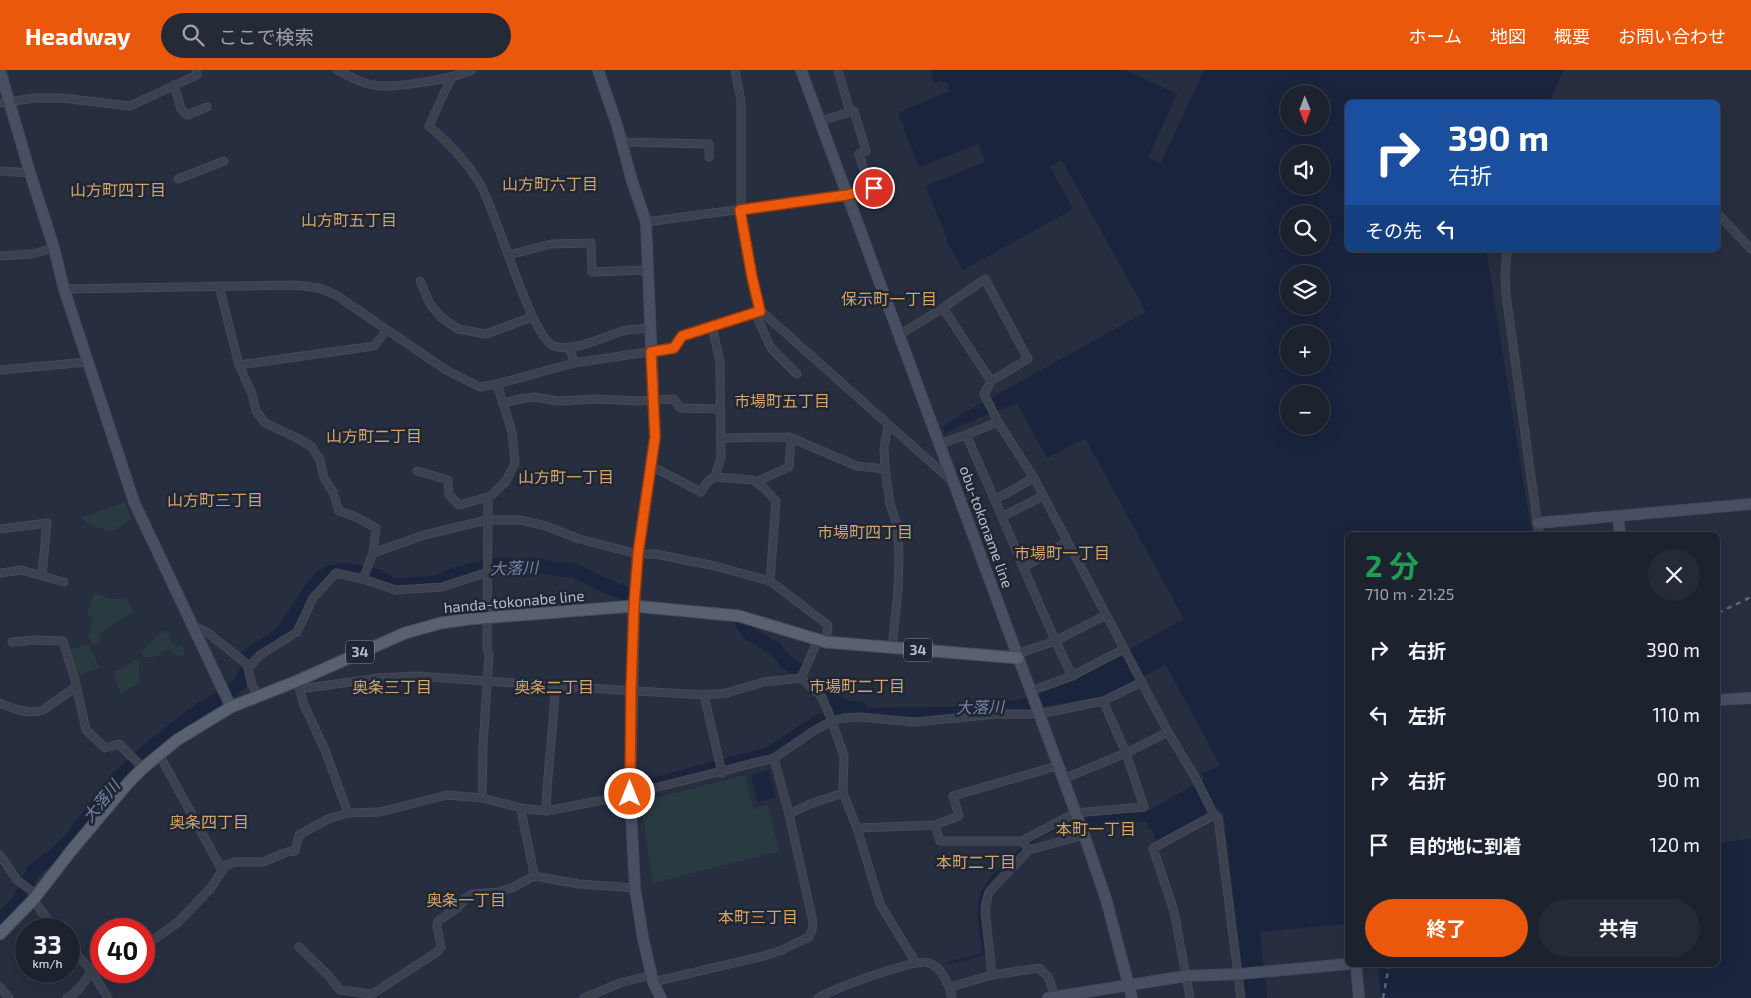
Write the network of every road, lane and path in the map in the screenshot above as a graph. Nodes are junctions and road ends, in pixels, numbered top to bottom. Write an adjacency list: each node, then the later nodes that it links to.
1 (0, 70): 11 (street)
2 (196, 70): 10 (street)
3 (337, 70): 9 (street)
4 (472, 70): 9 (street)
5 (598, 70): 15 (street)
6 (735, 70): 22 (street)
7 (801, 70): 14 (street, obu-tokoname line)
8 (838, 70): 13 (street)
9 (451, 78): 28 (street)
10 (174, 85): 11 (street); 12 (street)
11 (5, 102): 19 (street)
12 (207, 107)
13 (850, 112): 14 (street); 21 (street)
14 (820, 121): 21 (street, obu-tokoname line)
15 (621, 142): 16 (street); 24 (street)
16 (710, 156)
17 (224, 161): 20 (street)
18 (0, 171): 19 (street)
19 (30, 173): 25 (street)
20 (178, 179)
21 (847, 195): 22 (street); 40 (street, obu-tokoname line)
22 (740, 210): 24 (street); 35 (street)
23 (1720, 216): 26 (street)
24 (646, 222): 30 (street)
25 (54, 248): 29 (street); 33 (street)
26 (1751, 249)
27 (1507, 252): 73 (street)
28 (509, 255): 30 (street); 36 (street)
29 (0, 256)
30 (647, 270): 38 (street)
31 (420, 281): 36 (street)
32 (219, 286): 33 (street); 39 (street); 45 (street)
33 (64, 288): 43 (street)
34 (943, 308): 40 (street); 48 (street); 48 (street)
35 (758, 312): 37 (street); 47 (street); 54 (street)
36 (532, 317): 41 (street)
37 (712, 326): 42 (street); 52 (street)
38 (650, 328): 41 (street); 42 (street)
39 (387, 330): 45 (street); 49 (street)
40 (899, 335): 58 (street, obu-tokoname line)
41 (570, 348): 44 (street)
42 (651, 352): 44 (street); 50 (street)
43 (87, 362): 46 (street); 91 (street)
44 (574, 363): 49 (street)
45 (239, 365): 78 (street)
46 (0, 370)
47 (797, 374)
48 (991, 382): 53 (street)
49 (497, 384): 51 (street)
50 (653, 400): 51 (street); 52 (street); 59 (street)
51 (502, 403): 67 (street)
52 (721, 409): 56 (street)
53 (998, 422): 55 (street); 63 (street)
54 (888, 426): 60 (street); 65 (street)
55 (966, 435): 58 (street); 68 (street)
56 (721, 438): 57 (street); 62 (street)
57 (791, 438): 60 (street); 64 (street)
58 (939, 444): 65 (street, obu-tokoname line)
59 (651, 466): 62 (street); 79 (street)
60 (886, 469): 95 (street)
61 (417, 471): 67 (street)
62 (715, 477): 64 (street)
63 (1034, 478): 66 (street); 68 (street)
64 (756, 482): 86 (street)
65 (954, 483): 97 (street, obu-tokoname line)
66 (1043, 496): 70 (street); 77 (street)
67 (488, 497): 72 (street)
68 (996, 499): 70 (street)
69 (1751, 504): 71 (street)
70 (1003, 516): 80 (street)
71 (1618, 516): 73 (street); 76 (street)
72 (487, 520): 78 (street); 79 (street); 81 (street)
73 (1538, 523): 75 (street)
74 (0, 529): 84 (street)
75 (1540, 532)
76 (1620, 532)
77 (1067, 542): 80 (street); 89 (street)
78 (373, 553): 85 (street)
79 (638, 554): 86 (street); 88 (street)
80 (1024, 567): 93 (street)
81 (488, 568): 82 (street); 85 (street); 90 (street)
82 (506, 569)
83 (0, 573): 84 (street)
84 (42, 575): 87 (street)
85 (363, 579): 98 (street)
86 (770, 580): 92 (street)
87 (64, 582)
88 (634, 606): 90 (main road, handa-tokonabe line / 34); 92 (main road, handa-tokonabe line / 34); 106 (street)
89 (1106, 615): 93 (street); 96 (street)
90 (487, 618): 101 (main road, handa-tokonabe line / 34); 102 (street)
91 (192, 625): 98 (street); 114 (street)
92 (822, 641): 95 (main road, handa-tokonabe line / 34); 100 (street)
93 (1054, 641): 97 (street); 99 (street)
94 (12, 642): 105 (street)
95 (892, 648): 97 (main road, handa-tokonabe line / 34)
96 (1124, 649): 99 (street); 103 (street)
97 (1018, 656): 107 (street, obu-tokoname line)
98 (248, 668): 109 (street)
99 (1072, 676): 107 (street)
100 (801, 678): 108 (street); 116 (street)
101 (297, 680): 102 (street); 109 (main road, handa-tokonabe line / 34); 130 (street)
102 (486, 680): 104 (street); 127 (street)
103 (1142, 682): 112 (street); 117 (street)
104 (555, 686): 106 (street); 129 (street)
105 (76, 687): 113 (street); 121 (street)
106 (631, 690): 108 (street); 126 (street)
107 (1032, 694): 115 (street, obu-tokoname line)
108 (704, 695): 123 (street)
109 (258, 696): 114 (main road, handa-tokonabe line / 34)
110 (1751, 698): 111 (street)
111 (1720, 700)
112 (1103, 701): 115 (street); 118 (street)
113 (0, 703)
114 (231, 707): 119 (main road, handa-tokonabe line / 34)
115 (1038, 712): 116 (street); 122 (street, obu-tokoname line)
116 (831, 718): 120 (street); 125 (street)
117 (1168, 732): 118 (street); 132 (street)
118 (1126, 753): 124 (street); 133 (street)
119 (159, 754): 121 (main road, handa-tokonabe line / 34); 139 (street)
120 (774, 758): 123 (street); 131 (street)
121 (141, 766): 142 (main road, handa-tokonabe line / 34)
122 (1057, 766): 124 (street, obu-tokoname line); 134 (street)
123 (721, 772): 126 (street)
124 (1063, 779): 133 (street, obu-tokoname line)
125 (843, 793): 131 (street); 135 (street)
126 (630, 794): 129 (street); 141 (street)
127 (482, 798): 128 (street); 130 (street)
128 (522, 808): 129 (street); 140 (street)
129 (546, 811)
130 (348, 813): 139 (street)
131 (789, 814): 156 (street)
132 (1214, 815): 153 (street); 155 (street)
133 (1079, 823): 136 (street); 137 (street); 159 (street, obu-tokoname line)
134 (935, 825): 135 (street); 136 (street)
135 (857, 828): 148 (street)
136 (1023, 841): 137 (street)
137 (1029, 849): 154 (street)
138 (0, 854): 142 (street)
139 (222, 870): 145 (street)
140 (534, 876): 141 (street); 146 (street)
141 (635, 888): 156 (street)
142 (29, 891): 143 (street); 144 (main road, handa-tokonabe line / 34)
143 (47, 918)
144 (0, 934)
145 (155, 938)
146 (299, 946)
147 (80, 958): 151 (street)
148 (916, 963): 160 (street); 166 (street)
149 (1345, 964): 153 (street)
150 (1356, 967): 172 (street)
151 (90, 969)
152 (90, 972): 162 (street)
153 (1239, 974): 155 (street); 171 (street)
154 (992, 975): 160 (street); 168 (street)
155 (1186, 976): 159 (street); 170 (street)
156 (652, 978): 164 (street); 165 (street)
157 (99, 983): 163 (street)
158 (0, 986): 161 (street)
159 (1129, 986): 168 (street); 169 (street, obu-tokoname line)
160 (950, 987): 167 (street)
161 (9, 998)
162 (67, 998)
163 (108, 998)
164 (584, 998)
165 (661, 998)
166 (818, 998)
167 (952, 998)
168 (1053, 998)
169 (1132, 998)
170 (1190, 998)
171 (1241, 998)
172 (1359, 998)

